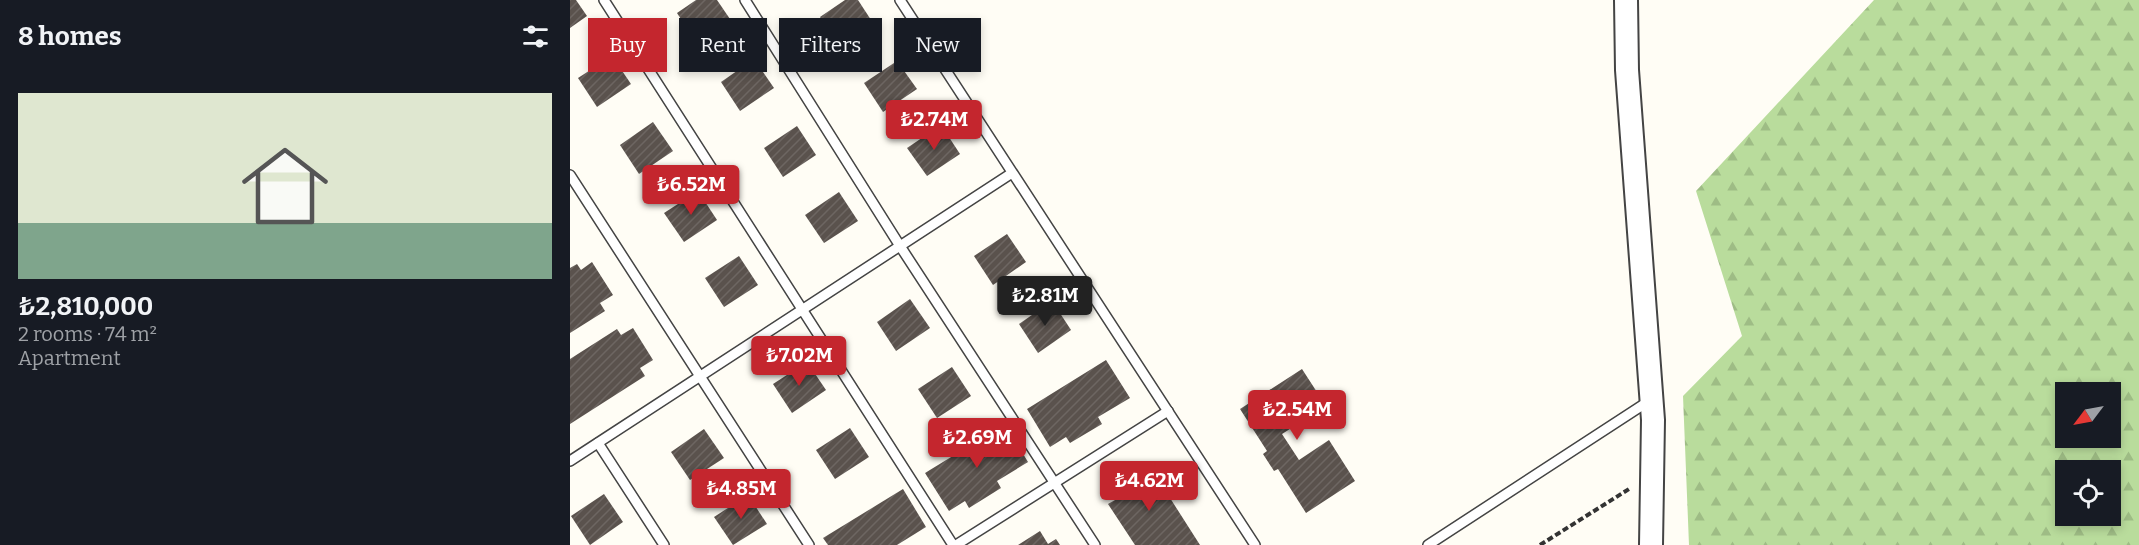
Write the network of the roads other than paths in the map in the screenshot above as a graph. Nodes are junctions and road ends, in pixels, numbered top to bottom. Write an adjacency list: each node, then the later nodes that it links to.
1 (603, 0): 8 (lane)
2 (745, 0): 7 (lane)
3 (900, 0): 5 (lane)
4 (1626, 0): 10 (street)
5 (1012, 173): 7 (lane); 11 (lane)
6 (570, 175): 9 (lane)
7 (900, 246): 8 (lane); 14 (lane)
8 (802, 310): 9 (lane); 17 (lane)
9 (700, 376): 12 (lane); 16 (lane)
10 (1651, 400): 20 (lane); 21 (street)
11 (1168, 411): 14 (lane); 19 (lane)
12 (598, 442): 13 (lane); 15 (lane)
13 (570, 460)
14 (1056, 482): 17 (lane); 18 (lane)
15 (664, 545)
16 (809, 545)
17 (955, 545)
18 (1095, 545)
19 (1255, 545)
20 (1428, 545)
21 (1651, 545)

